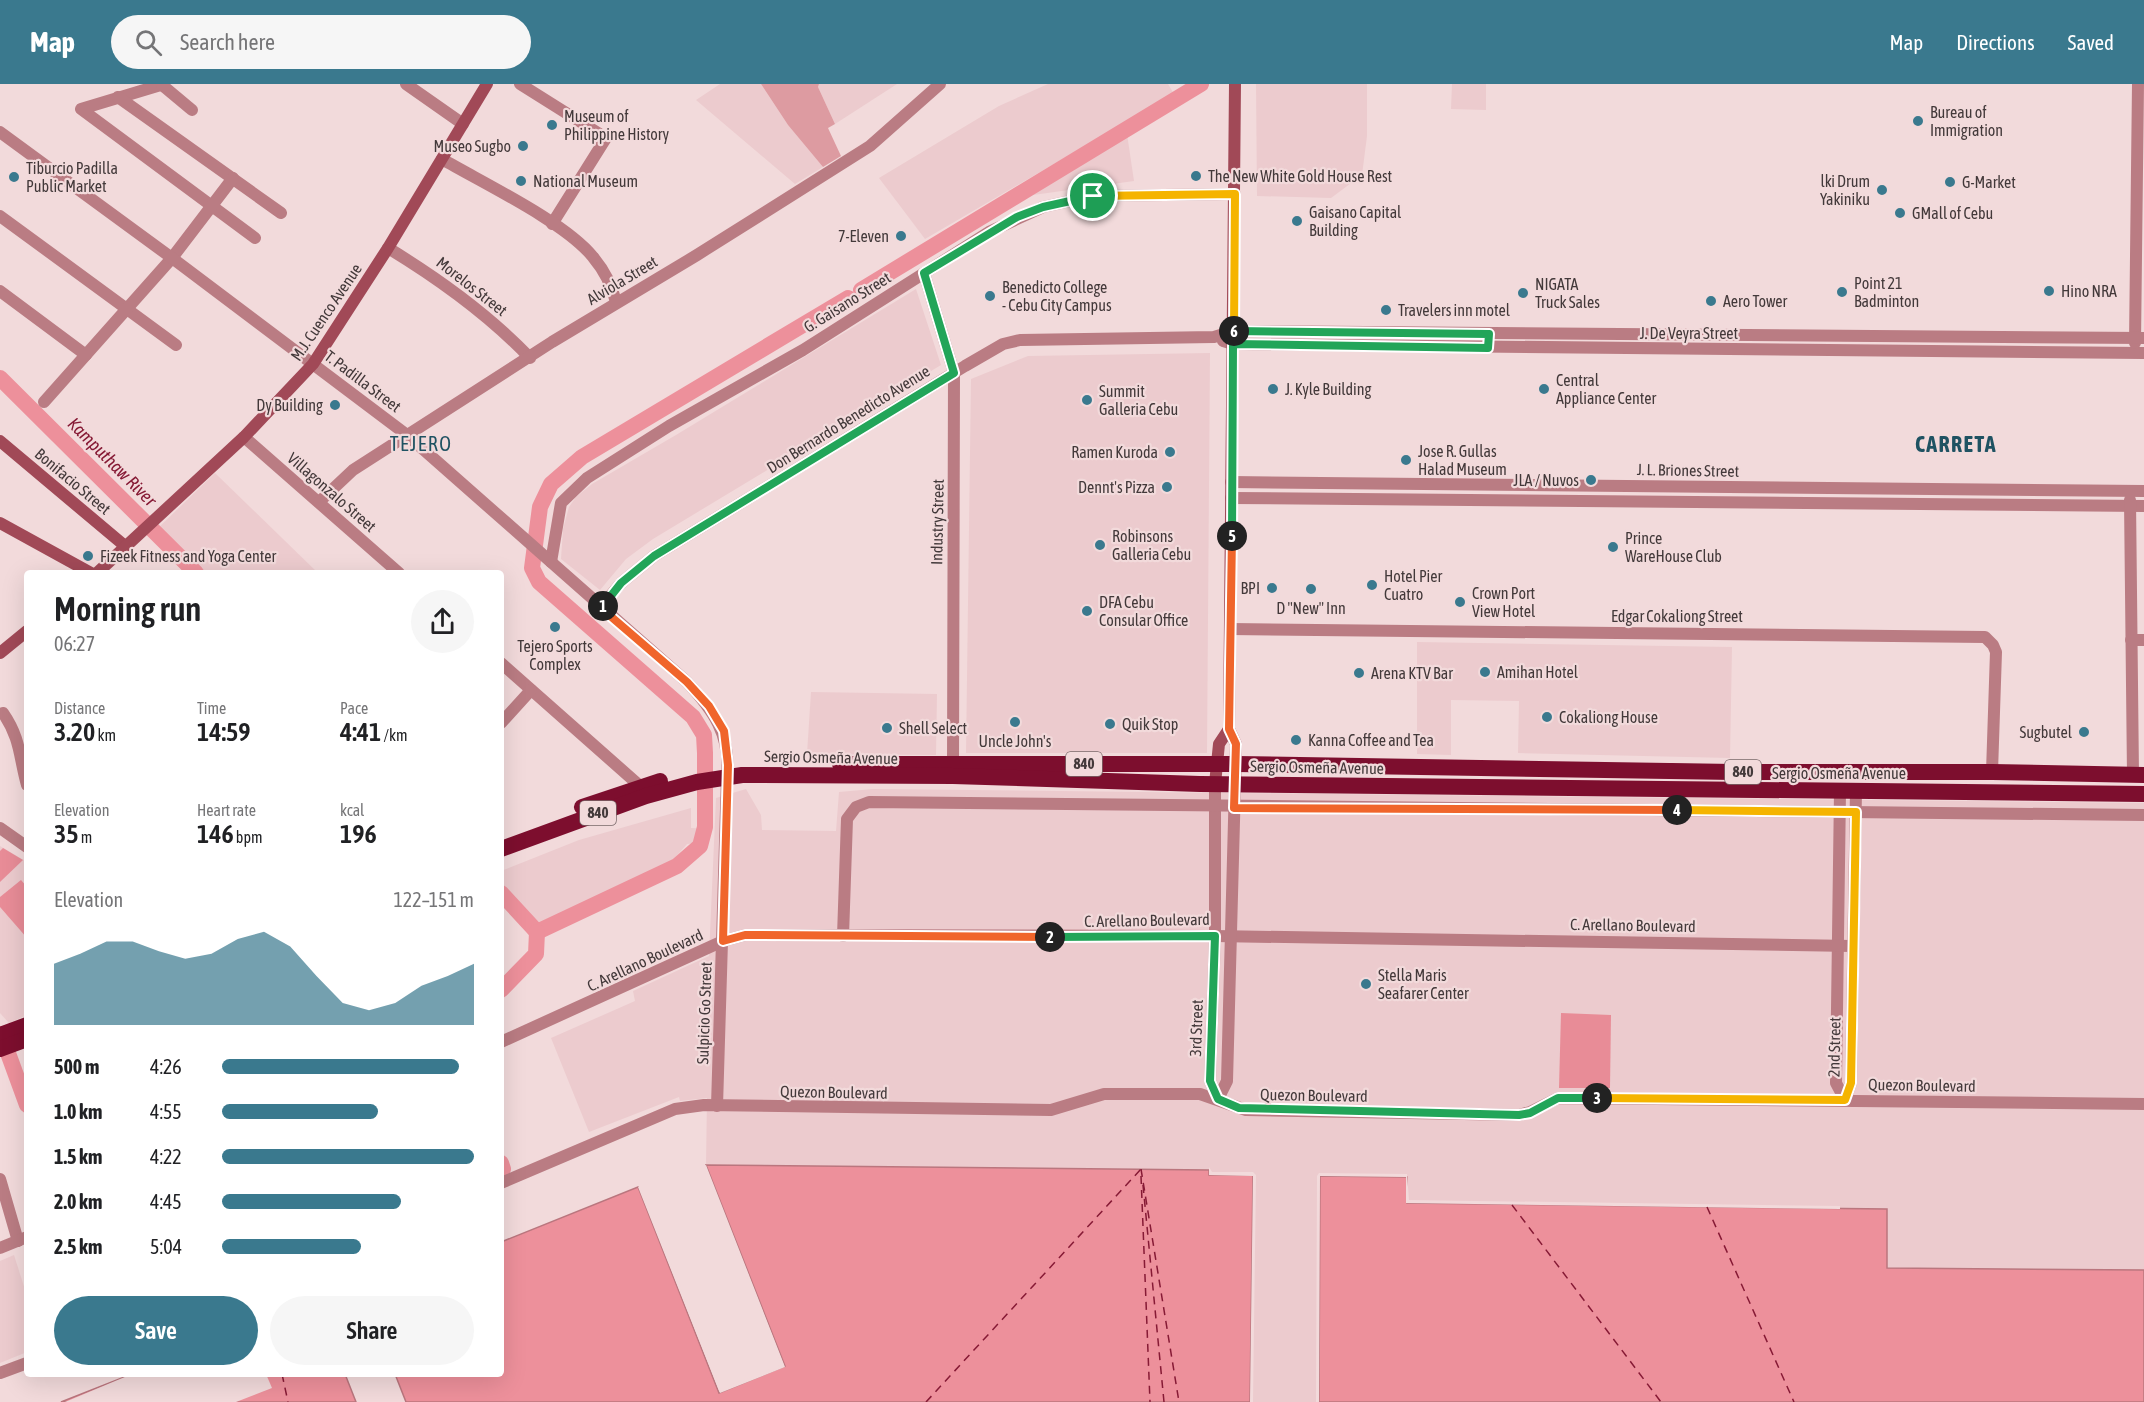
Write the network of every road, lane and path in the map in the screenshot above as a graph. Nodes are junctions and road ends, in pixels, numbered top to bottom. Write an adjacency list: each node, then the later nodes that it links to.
1 (163, 84): 8 (street); 9 (street)
2 (405, 84): 10 (street)
3 (487, 84): 10 (main road, M.J. Cuenco Avenue)
4 (520, 84): 19 (street)
5 (940, 84): 25 (street, Alviola Street)
6 (1235, 84): 15 (main road)
7 (2138, 84): 14 (street)
8 (118, 97): 13 (street); 16 (street)
9 (192, 110)
10 (463, 124): 12 (main road, M.J. Cuenco Avenue)
11 (0, 132): 22 (street, T. Padilla Street)
12 (442, 159): 19 (street); 21 (main road, M.J. Cuenco Avenue)
13 (233, 178): 16 (street); 17 (street)
14 (2140, 187): 30 (street)
15 (1235, 194): 23 (street, G. Gaisano Street); 27 (main road)
16 (212, 208): 20 (street); 22 (street)
17 (281, 213)
18 (0, 216): 26 (street)
19 (552, 224): 25 (street)
20 (255, 238)
21 (388, 248): 36 (street, Morelos Street); 37 (main road, M.J. Cuenco Avenue)
22 (172, 258): 26 (street); 37 (street, T. Padilla Street)
23 (924, 273): 38 (street, Industry Street); 58 (street, G. Gaisano Street)
24 (0, 291): 35 (street)
25 (616, 302): 36 (street, Alviola Street)
26 (127, 309): 32 (street); 35 (street)
27 (1233, 331): 28 (street, J. De Veyra Street); 29 (street, Don Bernardo Benedicto Avenue); 31 (main road)
28 (1489, 334): 30 (street, J. De Veyra Street); 33 (street)
29 (1214, 337): 31 (street, Don Bernardo Benedicto Avenue); 38 (street, Don Bernardo Benedicto Avenue)
30 (2139, 338): 34 (street)
31 (1233, 344): 33 (street, J. De Veyra Street); 43 (main road)
32 (176, 345)
33 (1488, 348): 34 (street, J. De Veyra Street)
34 (2139, 353)
35 (86, 355): 39 (street)
36 (530, 357): 40 (street, Alviola Street)
37 (313, 364): 40 (street, T. Padilla Street); 41 (main road, M.J. Cuenco Avenue)
38 (954, 373): 62 (street, Don Bernardo Benedicto Avenue); 75 (street, Industry Street)
39 (44, 402)
40 (407, 435): 52 (street, Alviola Street); 58 (street, T. Padilla Street)
41 (244, 437): 52 (street, Villagonzalo Street); 57 (main road, M.J. Cuenco Avenue)
42 (0, 441): 57 (main road, Bonifacio Street)
43 (1231, 482): 44 (street, J. L. Briones Street); 49 (main road)
44 (1446, 483): 45 (street, J. L. Briones Street); 50 (street)
45 (1584, 485): 46 (street, J. L. Briones Street); 51 (street)
46 (1932, 489): 47 (street, J. L. Briones Street); 53 (street)
47 (2130, 491): 48 (street, J. L. Briones Street); 54 (street)
48 (2144, 491)
49 (1232, 498): 50 (street, J. L. Briones Street); 63 (main road)
50 (1447, 499): 51 (street, J. L. Briones Street)
51 (1583, 501): 53 (street, J. L. Briones Street)
52 (319, 502): 61 (street, Villagonzalo Street)
53 (1932, 505): 54 (street, J. L. Briones Street)
54 (2130, 506): 55 (street, J. L. Briones Street); 65 (street)
55 (2144, 506)
56 (0, 523): 59 (main road)
57 (125, 546): 60 (main road, M.J. Cuenco Avenue)
58 (546, 558): 62 (street, T. Padilla Street)
59 (86, 570)
60 (100, 570)
61 (396, 570)
62 (601, 608): 77 (street, T. Padilla Street)
63 (1230, 629): 71 (main road); 76 (street, Edgar Cokaliong Street)
64 (24, 633): 66 (main road)
65 (2138, 635): 78 (street)
66 (0, 653)
67 (504, 666): 68 (street)
68 (531, 690): 70 (street); 81 (street)
69 (3, 713): 74 (street)
70 (504, 720)
71 (1229, 729): 72 (main road); 73 (main road)
72 (1216, 764): 73 (highway, Sergio Osmeña Avenue / 840); 75 (highway, Sergio Osmeña Avenue / 840); 79 (main road)
73 (1236, 764): 76 (highway, Sergio Osmeña Avenue / 840); 80 (main road)
74 (24, 770)
75 (953, 770): 77 (highway, Sergio Osmeña Avenue / 840); 79 (highway, Sergio Osmeña Avenue / 840)
76 (1992, 772): 78 (highway, Sergio Osmeña Avenue / 840)
77 (713, 774): 81 (highway, Sergio Osmeña Avenue / 840); 92 (highway, Sergio Osmeña Avenue / 840); 96 (street, Sulpicio Go Street)
78 (2138, 775)
79 (1215, 784): 80 (highway, Sergio Osmeña Avenue / 840); 84 (street, 3rd Street)
80 (1235, 784): 82 (highway, Sergio Osmeña Avenue / 840); 85 (street, 3rd Street)
81 (640, 786): 90 (highway, Sergio Osmeña Avenue / 840)
82 (1848, 791): 83 (highway, Sergio Osmeña Avenue / 840); 86 (street, 2nd Street); 87 (street, 2nd Street)
83 (2138, 794): 88 (street)
84 (1215, 807): 85 (street); 93 (street); 94 (street, 3rd Street)
85 (1234, 808): 86 (street); 95 (street, 3rd Street)
86 (1839, 811): 87 (street); 97 (street, 2nd Street)
87 (1856, 812): 88 (street); 98 (street, 2nd Street)
88 (2139, 815)
89 (0, 828): 91 (street)
90 (504, 836)
91 (24, 845)
92 (504, 848)
93 (843, 936): 94 (street, C. Arellano Boulevard); 96 (street, C. Arellano Boulevard)
94 (1215, 936): 95 (street, C. Arellano Boulevard); 104 (street, 3rd Street)
95 (1230, 937): 97 (street, C. Arellano Boulevard); 104 (street, 3rd Street)
96 (723, 941): 102 (street, C. Arellano Boulevard); 107 (street, Sulpicio Go Street)
97 (1836, 946): 98 (street, C. Arellano Boulevard); 105 (street, 2nd Street)
98 (1852, 946): 105 (street, 2nd Street)
99 (24, 1032): 101 (highway)
100 (24, 1033): 103 (highway)
101 (0, 1035)
102 (504, 1041)
103 (0, 1049)
104 (1218, 1099): 105 (street, Quezon Boulevard); 107 (street, Quezon Boulevard)
105 (1845, 1100): 106 (street, Quezon Boulevard)
106 (2144, 1104)
107 (717, 1106): 109 (street, Quezon Boulevard)
108 (0, 1179): 110 (street)
109 (504, 1182)
110 (22, 1239): 111 (street)
111 (0, 1248)
112 (24, 1364): 113 (street)
113 (0, 1373)

